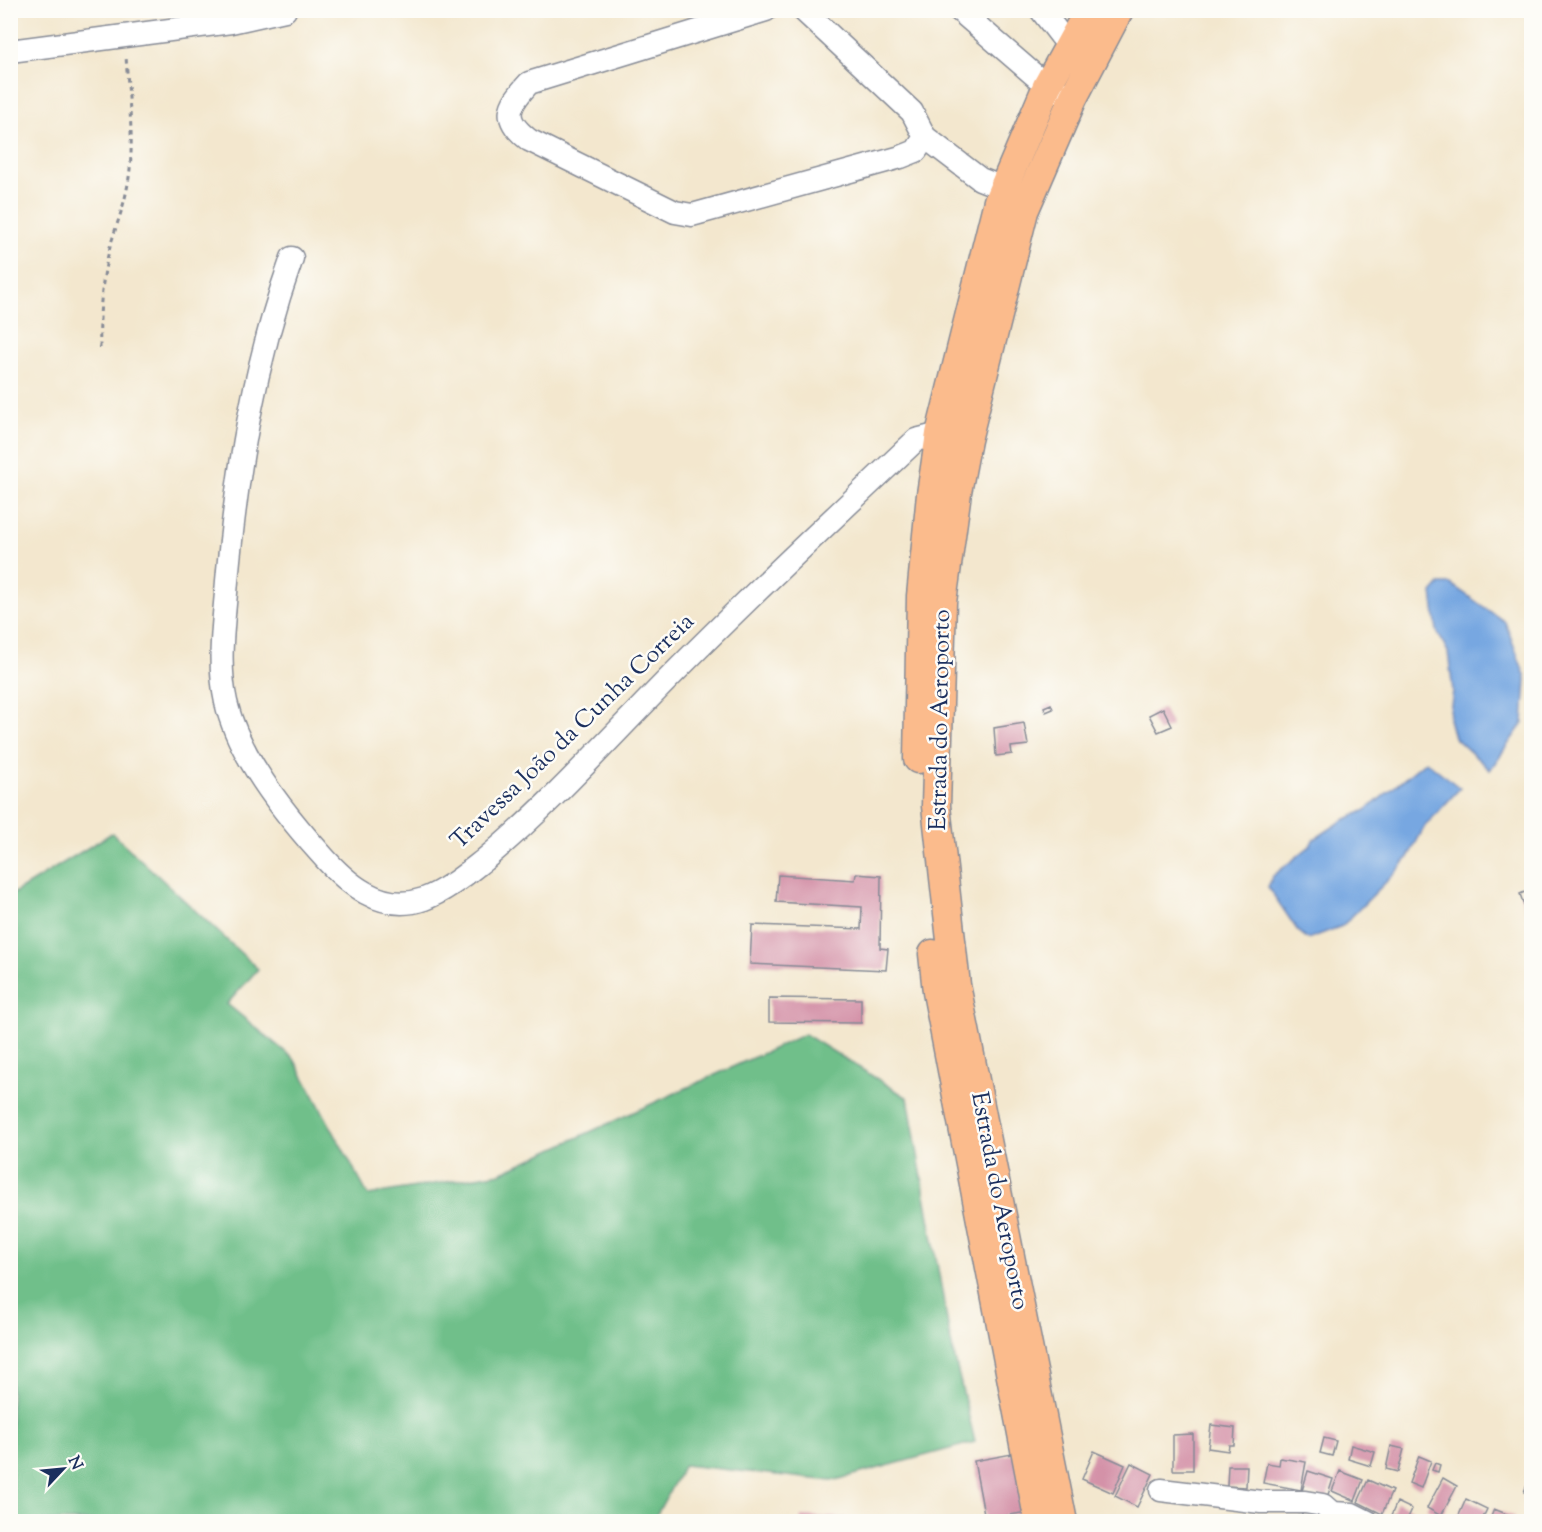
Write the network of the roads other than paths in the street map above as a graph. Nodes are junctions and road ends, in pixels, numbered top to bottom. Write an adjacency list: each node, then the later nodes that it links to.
1 (285, 10): 9 (street)
2 (766, 10): 13 (street)
3 (803, 10): 13 (street)
4 (958, 10): 11 (street)
5 (1041, 10): 8 (street)
6 (1089, 10): 8 (main road, Estrada do Aeroporto)
7 (1119, 10): 10 (main road, Estrada do Aeroporto)
8 (1068, 45): 10 (street); 11 (main road, Estrada do Aeroporto)
9 (10, 51)
10 (1094, 59): 12 (main road, Estrada do Aeroporto)
11 (1047, 86): 12 (street); 14 (main road, Estrada do Aeroporto)
12 (1073, 99): 20 (main road, Estrada do Aeroporto)
13 (921, 144): 14 (street)
14 (1001, 195): 16 (main road, Estrada do Aeroporto)
15 (292, 258): 16 (street, Travessa João da Cunha Correia)
16 (940, 434): 19 (main road, Estrada do Aeroporto)
17 (1161, 1490): 18 (street)
18 (1329, 1517): 21 (street)
19 (1039, 1521)
20 (1063, 1521)
21 (1368, 1521)

